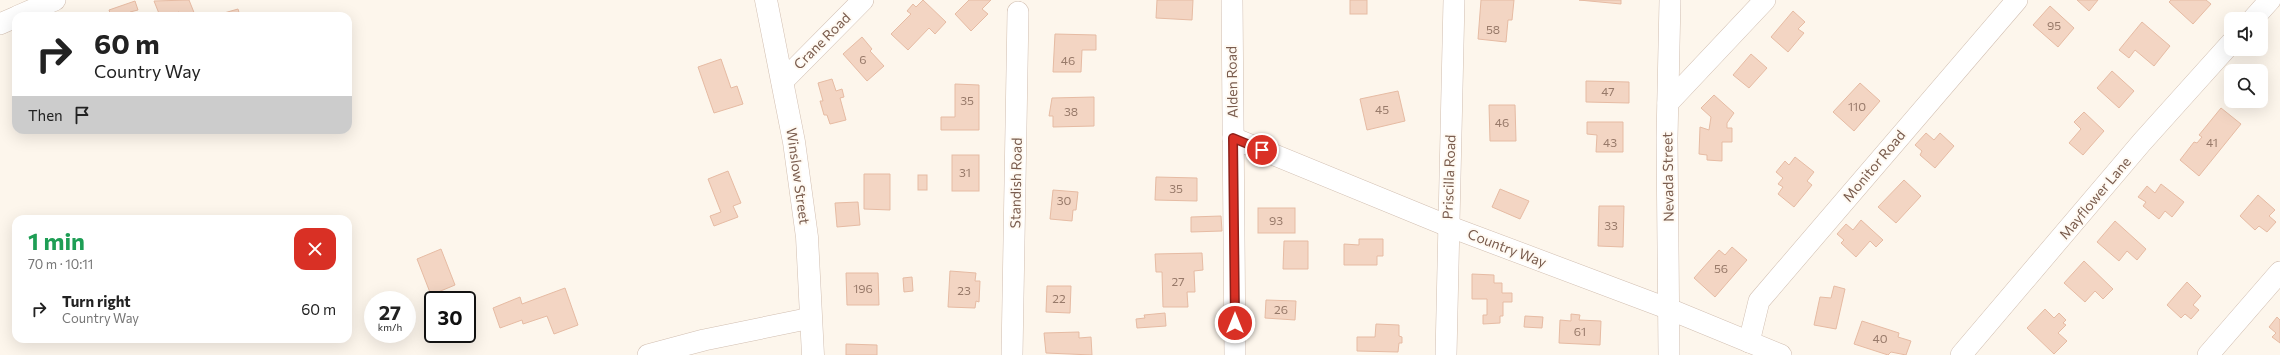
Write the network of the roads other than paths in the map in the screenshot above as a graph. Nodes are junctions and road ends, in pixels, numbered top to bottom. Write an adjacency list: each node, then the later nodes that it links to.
1 (55, 0): 10 (street)
2 (766, 0): 16 (street, Winslow Street)
3 (863, 0): 16 (street, Crane Road)
4 (1232, 0): 18 (street, Alden Road)
5 (1454, 0): 19 (street, Priscilla Road)
6 (1670, 0): 17 (street, Nevada Street)
7 (1765, 0): 17 (street)
8 (2017, 0): 23 (street, Monitor Road)
9 (2270, 0): 12 (street)
10 (26, 12)
11 (1018, 12): 26 (street, Standish Road)
12 (2259, 12)
13 (12, 18): 14 (street)
14 (0, 24)
15 (2224, 51): 31 (street, Mayflower Lane)
16 (782, 82): 22 (street, Winslow Street)
17 (1668, 103): 21 (street, Nevada Street)
18 (1233, 138): 19 (street, Country Way); 27 (street, Alden Road)
19 (1448, 226): 21 (street, Country Way); 28 (street, Priscilla Road)
20 (2280, 272): 32 (street)
21 (1669, 309): 23 (street, Country Way); 29 (street, Nevada Street)
22 (811, 318): 24 (street); 25 (street, Winslow Street)
23 (1749, 342): 30 (street, Country Way)
24 (648, 355)
25 (813, 355)
26 (1012, 355)
27 (1235, 355)
28 (1446, 355)
29 (1669, 355)
30 (1782, 355)
31 (1961, 355)
32 (2208, 355)

